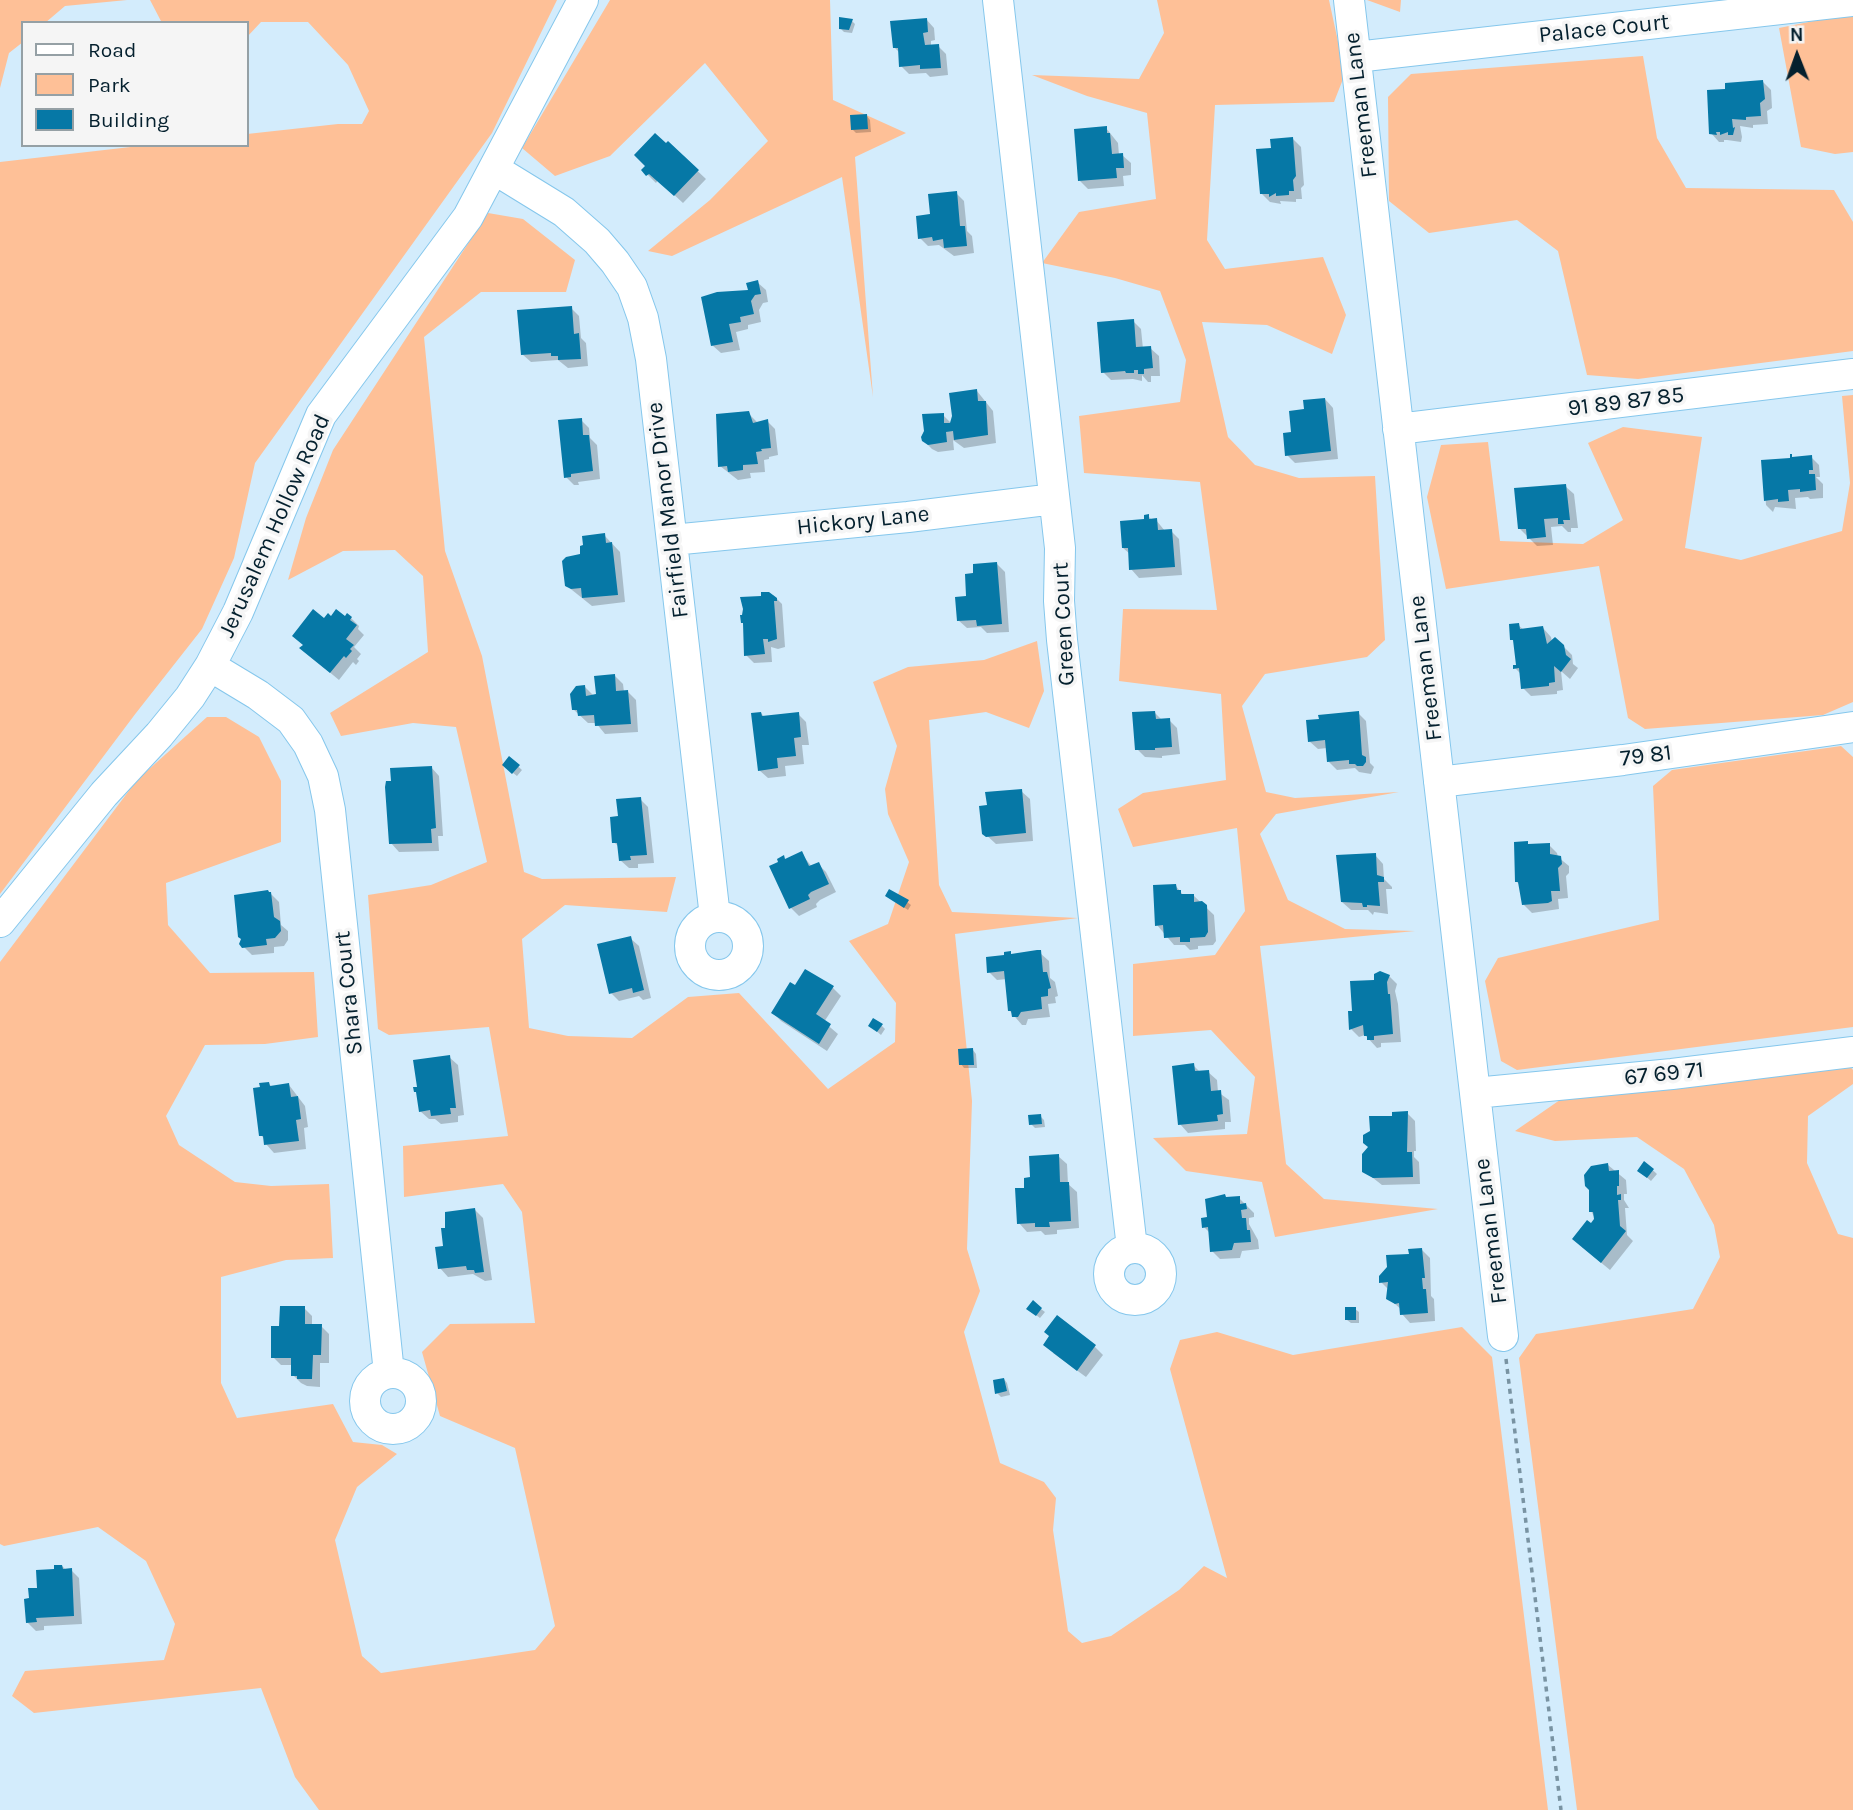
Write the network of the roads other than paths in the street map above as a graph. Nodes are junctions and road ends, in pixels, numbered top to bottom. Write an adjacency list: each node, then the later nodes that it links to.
1 (583, 0): 6 (street, Jerusalem Hollow Road)
2 (998, 0): 9 (street, Green Court)
3 (1349, 0): 5 (street, Freeman Lane)
4 (1853, 1): 5 (street, Palace Court)
5 (1356, 57): 8 (street, Freeman Lane)
6 (494, 169): 10 (street, Fairfield Manor Drive); 11 (street, Jerusalem Hollow Road)
7 (1853, 374): 8 (street, 91 89 87 85)
8 (1398, 429): 13 (street, Freeman Lane)
9 (1054, 499): 10 (street, Hickory Lane); 18 (street, Green Court)
10 (672, 540): 14 (street, Fairfield Manor Drive)
11 (211, 666): 15 (street, Jerusalem Hollow Road); 20 (street, Shara Court)
12 (1853, 727): 13 (street, 79 81)
13 (1439, 782): 17 (street, Freeman Lane)
14 (715, 917)
15 (0, 922)
16 (1853, 1052): 17 (street, 67 69 71)
17 (1475, 1093): 19 (street, Freeman Lane)
18 (1132, 1248)
19 (1503, 1336)
20 (389, 1373)

